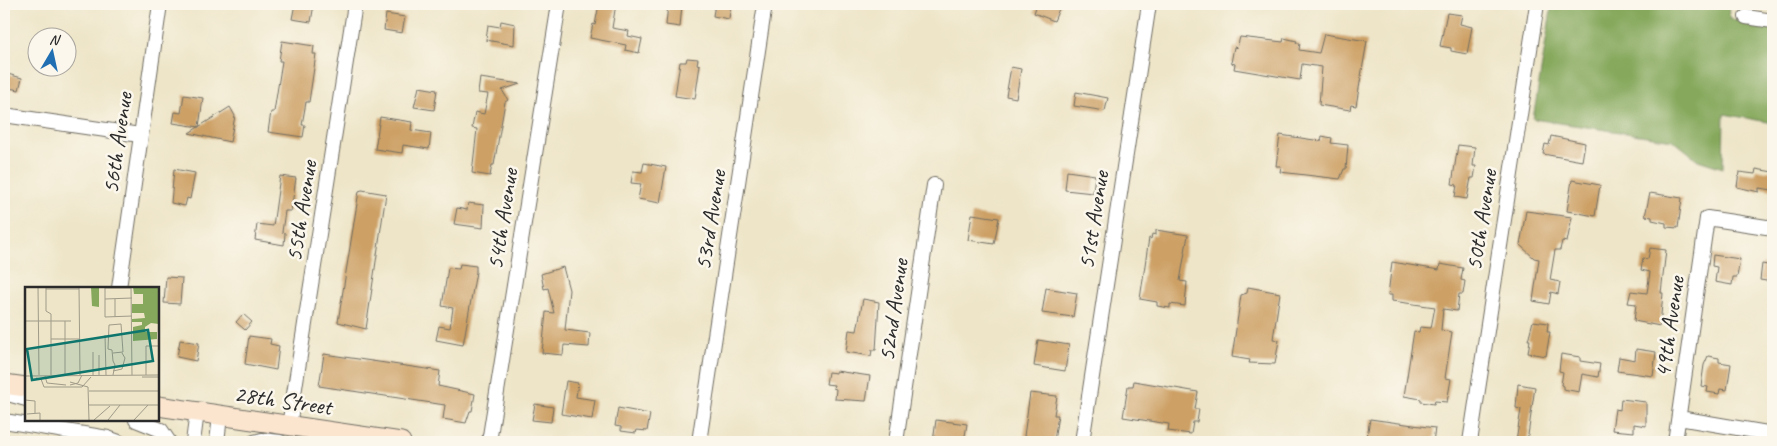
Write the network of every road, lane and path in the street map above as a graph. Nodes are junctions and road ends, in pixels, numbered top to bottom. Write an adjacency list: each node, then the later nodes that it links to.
1 (160, 4): 10 (street, 56th Avenue)
2 (355, 4): 24 (street, 55th Avenue)
3 (559, 4): 32 (street, 54th Avenue)
4 (765, 4): 33 (street, 53rd Avenue)
5 (1149, 4): 35 (street, 51st Avenue)
6 (1536, 4): 36 (street, 50th Avenue)
7 (1746, 17): 8 (street)
8 (1773, 21)
9 (4, 115): 10 (street)
10 (140, 135): 13 (street, 56th Avenue)
11 (934, 185): 34 (street, 52nd Avenue)
12 (1773, 228): 21 (street, 49th Avenue)
13 (119, 287)
14 (4, 384): 15 (main road)
15 (25, 387)
16 (4, 393): 17 (street)
17 (25, 399)
18 (159, 406): 19 (main road, 28th Street)
19 (197, 412): 20 (main road, 28th Street); 28 (street)
20 (220, 416): 24 (main road, 28th Street); 29 (street)
21 (1678, 418): 25 (street); 37 (street, 49th Avenue)
22 (4, 421): 26 (street)
23 (138, 421): 27 (street)
24 (285, 434): 30 (street); 31 (main road, 28th Street)
25 (1773, 434)
26 (119, 442)
27 (169, 442)
28 (193, 442)
29 (217, 442)
30 (254, 442)
31 (401, 442)
32 (489, 442)
33 (699, 442)
34 (896, 442)
35 (1082, 442)
36 (1470, 442)
37 (1675, 442)

